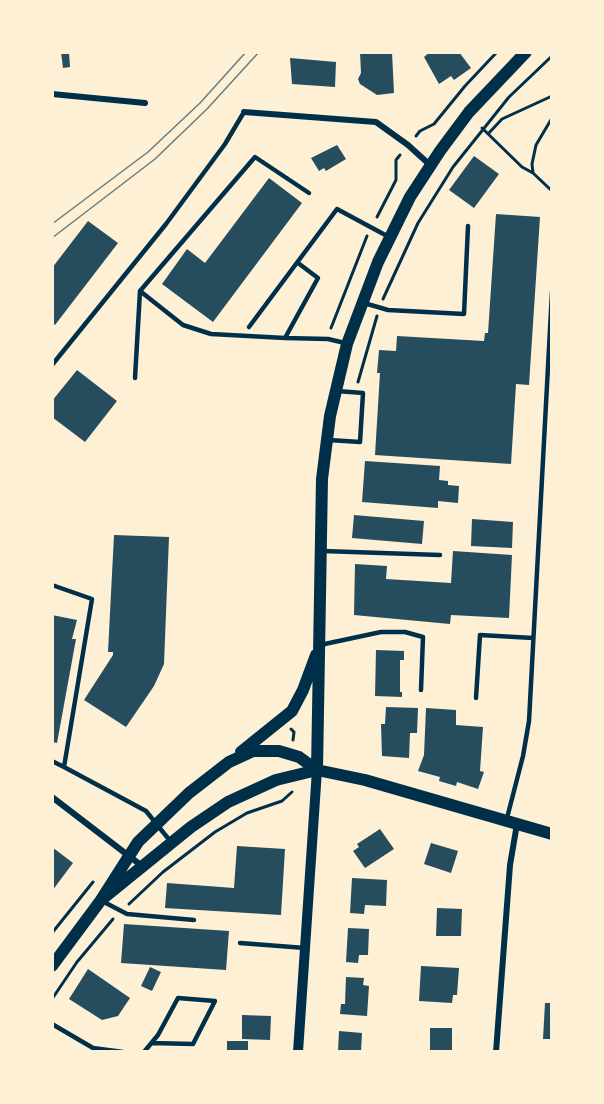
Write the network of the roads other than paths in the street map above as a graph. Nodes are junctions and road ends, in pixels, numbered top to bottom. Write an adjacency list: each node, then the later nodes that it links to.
1 (526, 52): 5 (main road)
2 (52, 94): 3 (street)
3 (145, 103)
4 (244, 112): 5 (street); 16 (lane)
5 (430, 165): 8 (main road)
6 (309, 194): 10 (lane)
7 (468, 226): 12 (lane)
8 (389, 237): 9 (lane); 12 (main road)
9 (298, 263): 13 (lane); 14 (lane)
10 (140, 291): 14 (lane); 17 (lane)
11 (552, 292): 23 (lane)
12 (361, 302): 15 (main road)
13 (249, 327)
14 (285, 338): 15 (lane)
15 (347, 344): 18 (main road)
16 (52, 365)
17 (135, 378)
18 (335, 391): 19 (main road); 19 (lane)
19 (326, 440): 20 (main road)
20 (321, 551): 21 (lane); 24 (main road)
21 (440, 555)
22 (52, 585): 29 (lane)
23 (533, 638): 26 (lane); 33 (lane)
24 (320, 645): 25 (lane); 28 (main road); 30 (main road)
25 (421, 690)
26 (476, 698)
27 (52, 761): 29 (lane)
28 (229, 762): 30 (main road); 32 (main road)
29 (64, 767): 32 (lane)
30 (317, 770): 33 (main road); 35 (main road); 41 (street)
31 (52, 796): 36 (street)
32 (156, 823): 35 (lane); 36 (main road)
33 (512, 823): 34 (main road); 48 (street)
34 (552, 834)
35 (171, 842): 37 (main road)
36 (128, 855): 37 (street); 38 (main road)
37 (143, 866): 38 (main road)
38 (100, 900): 39 (lane); 42 (main road)
39 (194, 920)
40 (240, 944): 41 (lane)
41 (305, 948): 47 (street)
42 (55, 958)
43 (52, 1024): 45 (lane)
44 (152, 1043): 44 (lane); 46 (lane)
45 (123, 1052)
46 (144, 1052)
47 (298, 1052)
48 (496, 1052)

